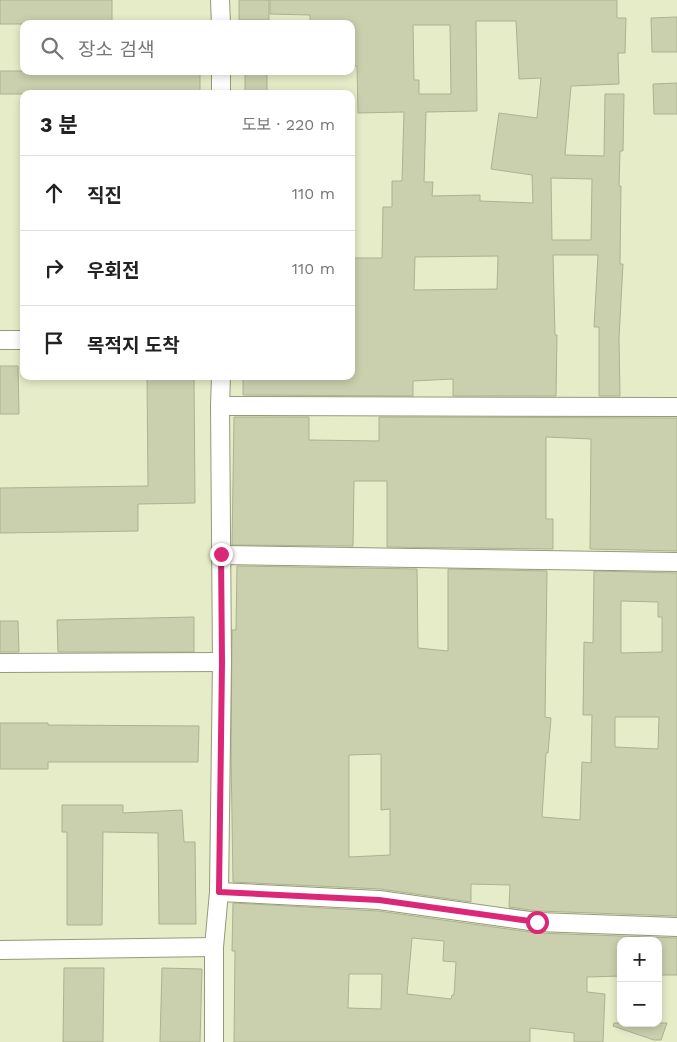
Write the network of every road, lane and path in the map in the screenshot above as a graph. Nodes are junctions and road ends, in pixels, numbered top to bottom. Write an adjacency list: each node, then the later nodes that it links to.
1 (220, 0): 2 (street)
2 (221, 20)
3 (221, 75): 4 (street)
4 (221, 90)
5 (0, 340): 6 (street)
6 (20, 340)
7 (221, 380): 8 (street)
8 (220, 406): 9 (street); 10 (street)
9 (677, 406)
10 (221, 554): 11 (street); 12 (street)
11 (677, 562)
12 (222, 662): 13 (street); 14 (street)
13 (0, 663)
14 (219, 892): 15 (street); 16 (street)
15 (677, 927)
16 (214, 947): 17 (street); 18 (street)
17 (0, 950)
18 (214, 1042)

